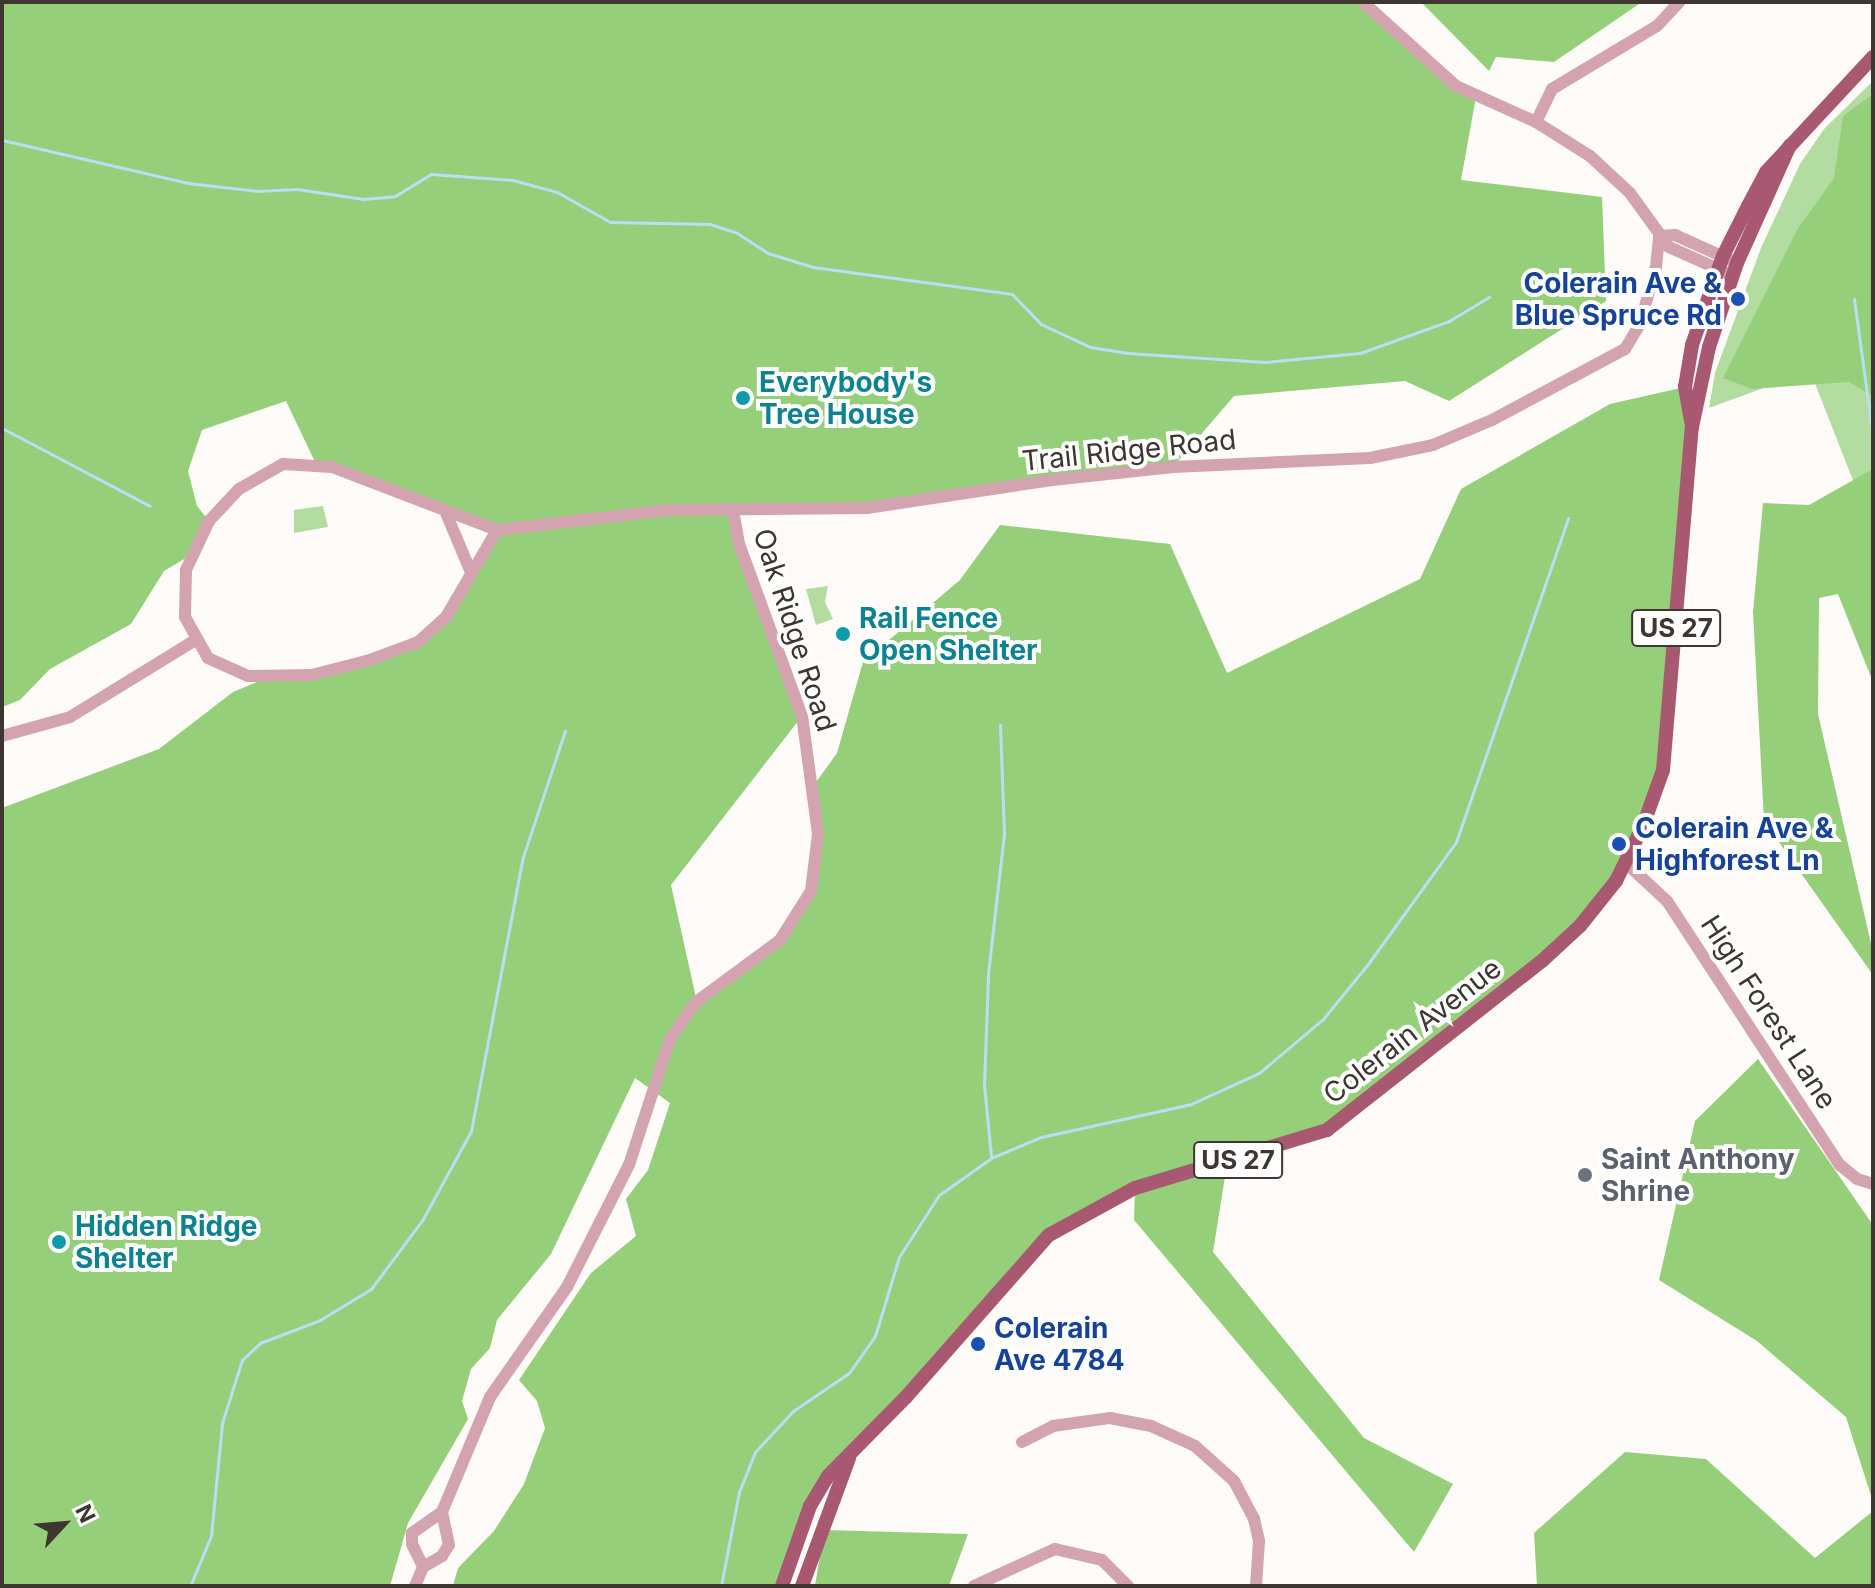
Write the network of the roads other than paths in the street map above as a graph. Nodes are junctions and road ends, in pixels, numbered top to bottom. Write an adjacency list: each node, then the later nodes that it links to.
1 (1363, 2): 4 (street)
2 (1679, 2): 4 (street)
3 (1873, 57): 5 (main road, Colerain Avenue / US 27)
4 (1536, 122): 6 (street)
5 (1790, 145): 8 (main road, Colerain Avenue / US 27); 10 (main road, Colerain Avenue / US 27)
6 (1659, 236): 7 (street); 8 (street); 9 (street, Trail Ridge Road)
7 (1686, 256): 8 (street); 9 (street)
8 (1720, 263): 10 (street); 11 (main road, Colerain Avenue / US 27)
9 (1656, 267): 12 (street, Trail Ridge Road)
10 (1735, 270): 11 (main road, Colerain Avenue / US 27)
11 (1692, 427): 18 (main road, Colerain Avenue / US 27)
12 (733, 509): 14 (street, Trail Ridge Road); 22 (street, Oak Ridge Road)
13 (446, 513): 14 (street, Trail Ridge Road); 15 (street); 16 (street, Trail Ridge Road)
14 (497, 530): 15 (street)
15 (470, 570): 16 (street)
16 (194, 641): 17 (street)
17 (2, 736)
18 (1626, 863): 19 (street, High Forest Lane); 21 (main road, Colerain Avenue / US 27)
19 (1873, 1184)
20 (1022, 1442): 29 (street)
21 (852, 1450): 25 (main road, Colerain Avenue / US 27); 26 (main road, Colerain Avenue / US 27)
22 (442, 1512): 23 (street, Oak Ridge Road); 23 (street, Oak Ridge Road)
23 (423, 1567): 24 (street, Oak Ridge Road)
24 (415, 1586)
25 (782, 1586)
26 (802, 1586)
27 (974, 1586): 28 (street)
28 (1128, 1586)
29 (1256, 1586)

